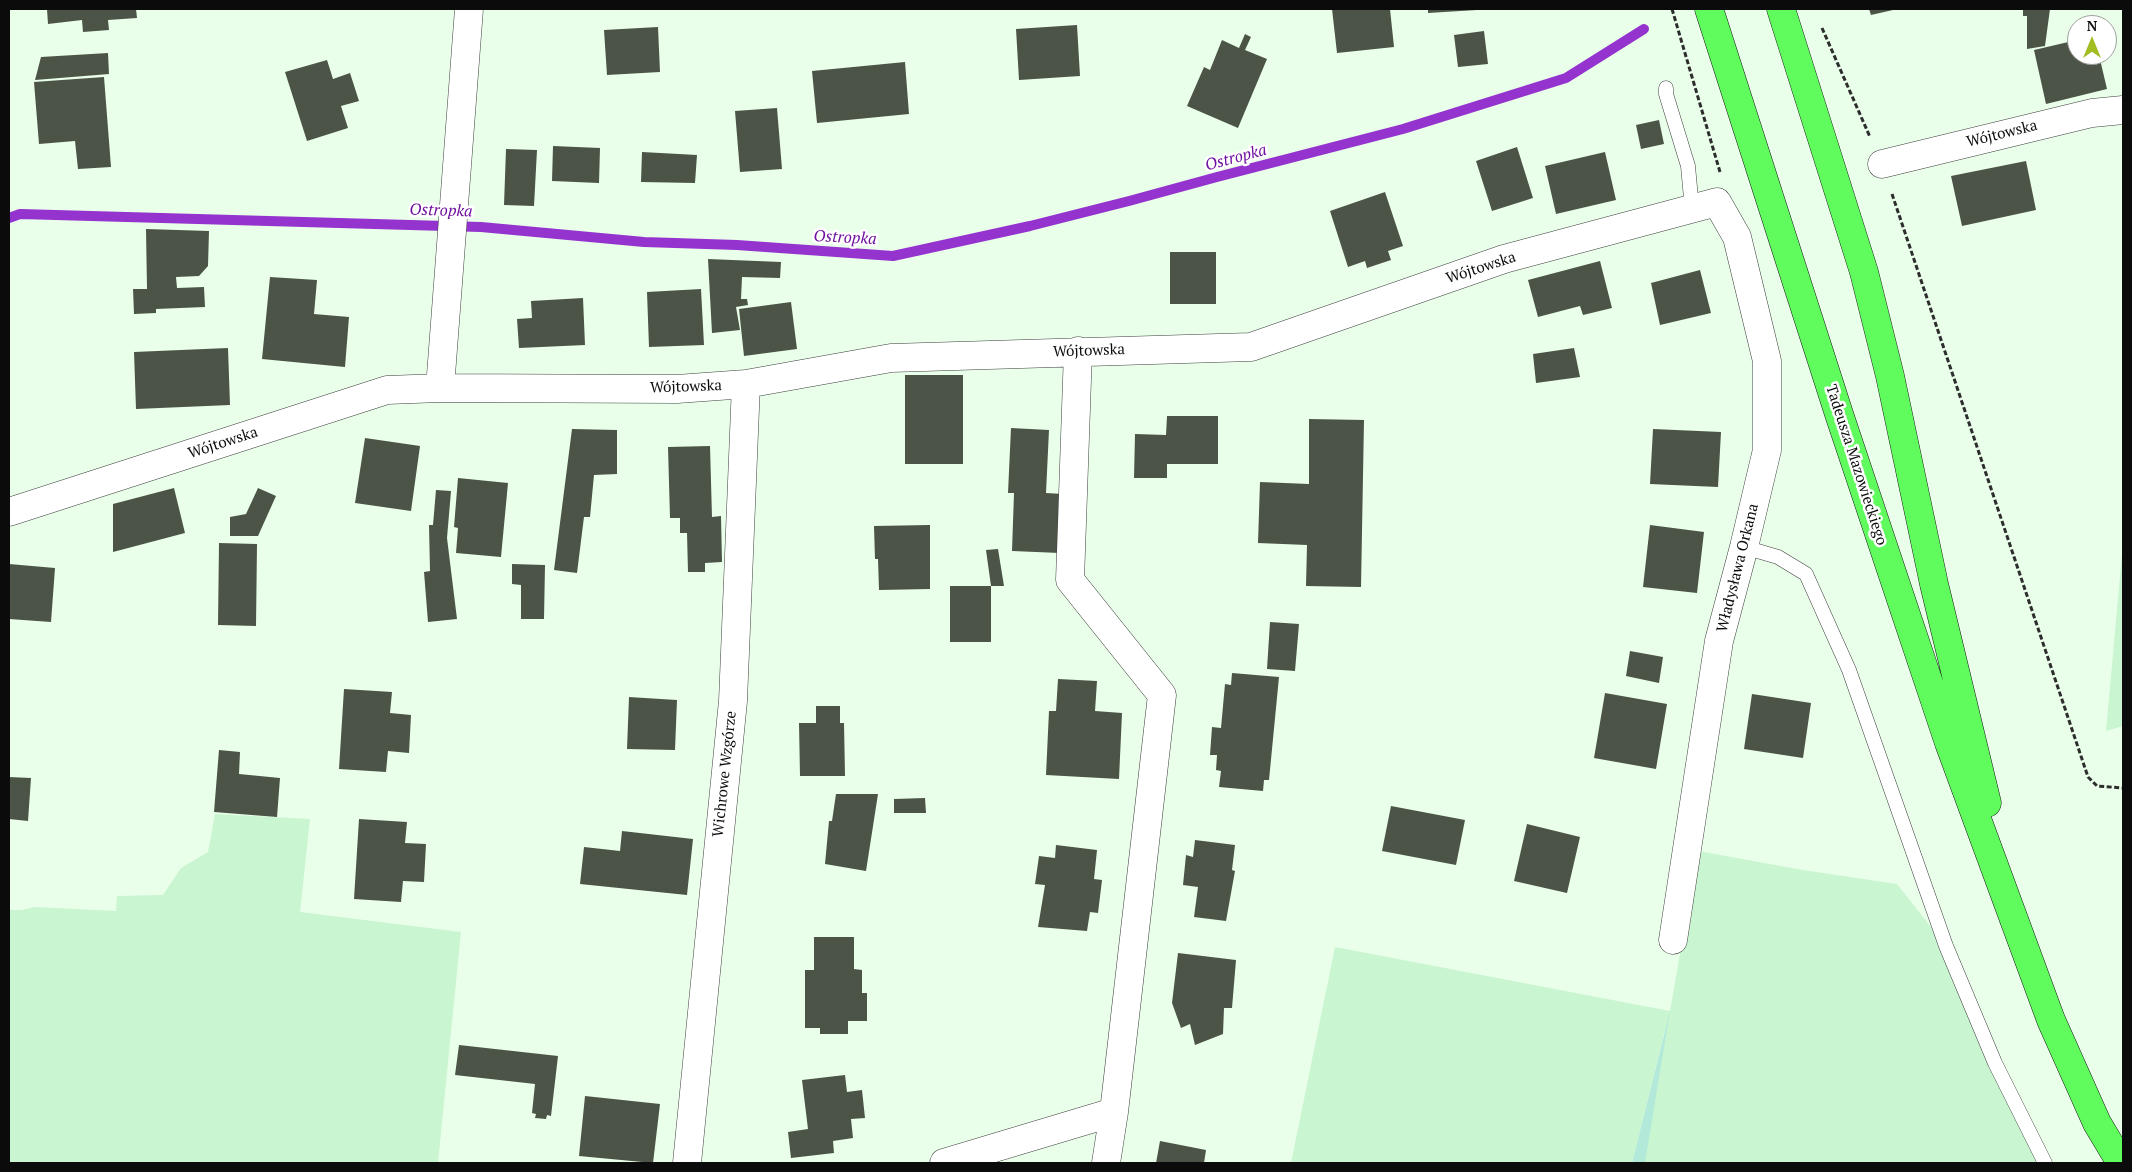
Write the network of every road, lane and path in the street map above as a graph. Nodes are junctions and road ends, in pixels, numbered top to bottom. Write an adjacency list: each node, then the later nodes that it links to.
1 (469, 9): 13 (street)
2 (1672, 9): 9 (path)
3 (1709, 9): 17 (main road, Tadeusza Mazowieckiego)
4 (1781, 9): 17 (main road, Tadeusza Mazowieckiego)
5 (1820, 23): 8 (path)
6 (1666, 88): 10 (lane)
7 (2123, 110): 8 (street, Wójtowska)
8 (1882, 164): 16 (path)
9 (1717, 202): 10 (street, Wójtowska); 15 (street, Władysława Orkana)
10 (1692, 209): 11 (street, Wójtowska)
11 (1078, 351): 12 (street, Wójtowska); 19 (street)
12 (746, 384): 13 (street, Wójtowska); 20 (street, Wichrowe Wzgórze)
13 (440, 388): 14 (street, Wójtowska)
14 (9, 512)
15 (1744, 547): 18 (street, Władysława Orkana); 23 (lane)
16 (2123, 788)
17 (2015, 917): 24 (main road, Tadeusza Mazowieckiego)
18 (1674, 940)
19 (1114, 1112): 21 (street); 22 (street)
20 (687, 1163)
21 (944, 1163)
22 (1106, 1163)
23 (2045, 1163)
24 (2121, 1163)

